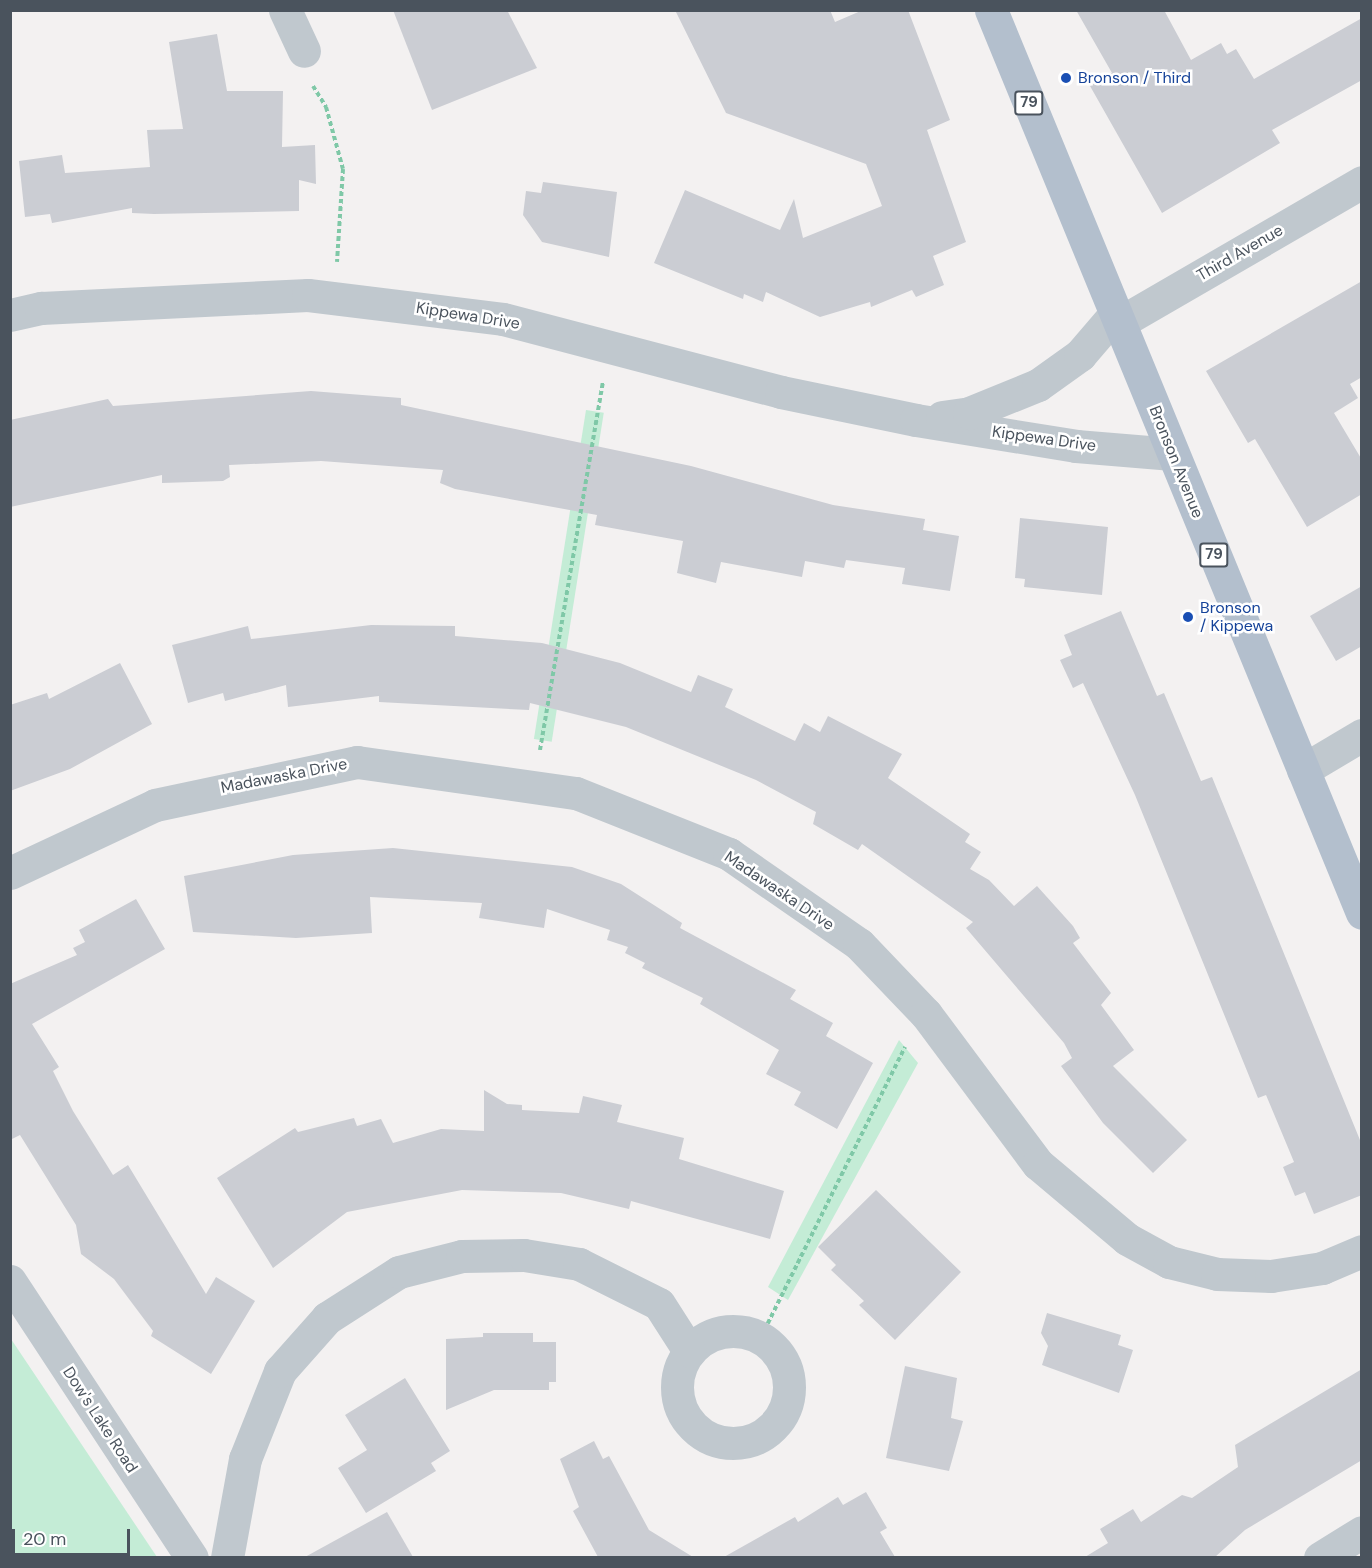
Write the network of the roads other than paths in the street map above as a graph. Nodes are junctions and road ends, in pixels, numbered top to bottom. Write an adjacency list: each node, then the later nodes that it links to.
1 (285, 10): 3 (street)
2 (991, 10): 6 (main road, Bronson Avenue / 79)
3 (304, 51)
4 (1362, 182): 6 (street, Third Avenue)
5 (10, 315): 7 (street, Kippewa Drive)
6 (1118, 318): 7 (street, Kippewa Drive); 8 (main road, Bronson Avenue / 79)
7 (916, 420): 8 (street, Kippewa Drive)
8 (1173, 454): 10 (main road, Bronson Avenue / 79)
9 (1362, 735): 10 (street)
10 (1303, 770): 12 (main road, Bronson Avenue / 79)
11 (10, 873): 13 (street, Madawaska Drive)
12 (1362, 913)
13 (1362, 1251)
14 (10, 1281): 17 (street, Dow's Lake Road)
15 (689, 1351): 15 (street); 18 (street)
16 (1362, 1532): 19 (street)
17 (192, 1557)
18 (226, 1557)
19 (1320, 1557)

